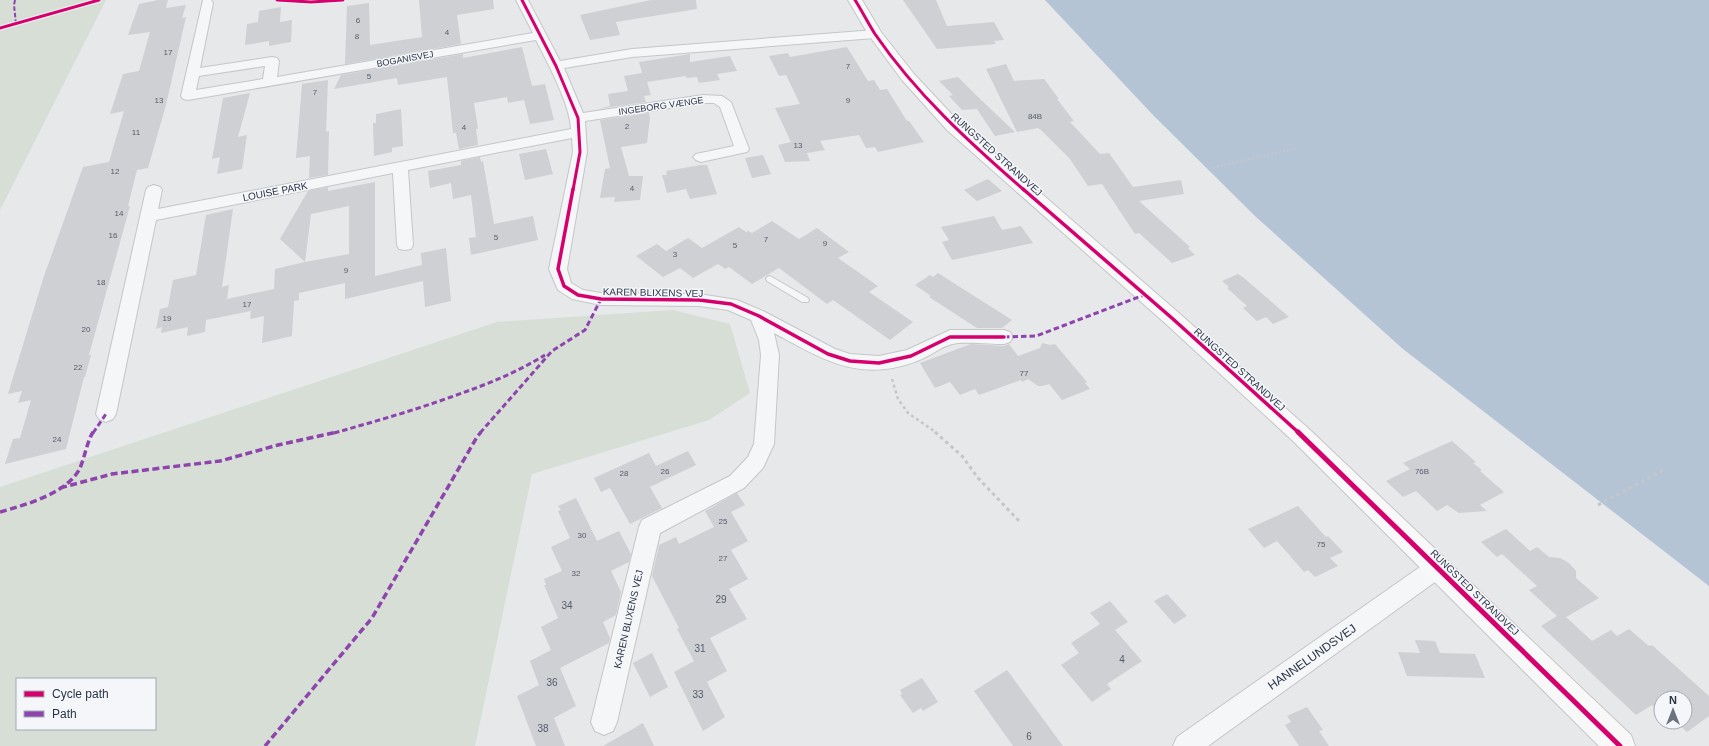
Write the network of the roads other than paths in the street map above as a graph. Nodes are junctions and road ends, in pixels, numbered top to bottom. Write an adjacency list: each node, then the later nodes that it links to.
1 (522, 0): 5 (street, KAREN BLIXENS VEJ)
2 (855, 0): 4 (main road, RUNGSTED STRANDVEJ)
3 (207, 3): 7 (street, BOGANISVEJ)
4 (875, 34): 6 (street); 20 (main road, RUNGSTED STRANDVEJ)
5 (540, 36): 6 (street, KAREN BLIXENS VEJ); 8 (street, BOGANISVEJ)
6 (556, 66): 9 (street, KAREN BLIXENS VEJ)
7 (193, 74): 8 (street); 8 (street, BOGANISVEJ)
8 (270, 82)
9 (579, 125): 10 (street, INGEBORG VÆNGE); 11 (street, LOUISE PARK); 17 (street, KAREN BLIXENS VEJ)
10 (701, 156)
11 (400, 167): 13 (street, LOUISE PARK); 14 (street)
12 (154, 190): 13 (street)
13 (149, 216): 19 (street)
14 (405, 245)
15 (770, 279): 16 (lane)
16 (805, 300)
17 (759, 316): 18 (street, KAREN BLIXENS VEJ); 21 (street, KAREN BLIXENS VEJ)
18 (1004, 337)
19 (106, 414)
20 (1438, 567): 22 (street, HANNELUNDSVEJ); 23 (main road, RUNGSTED STRANDVEJ)
21 (604, 722)
22 (1186, 746)
23 (1620, 746)

